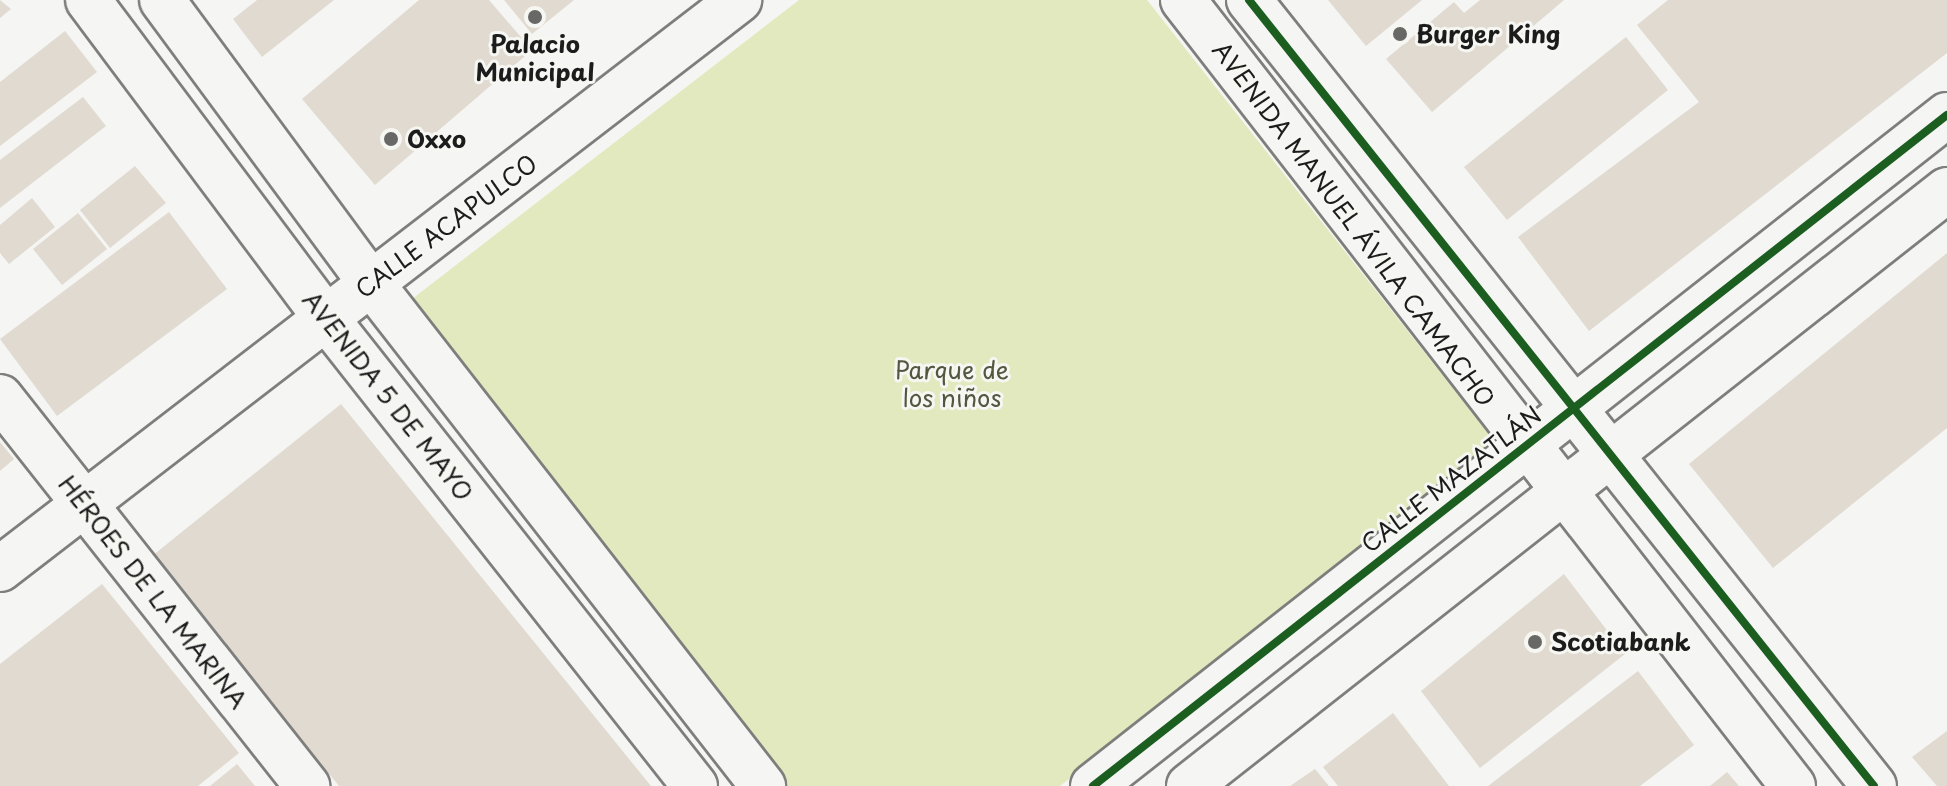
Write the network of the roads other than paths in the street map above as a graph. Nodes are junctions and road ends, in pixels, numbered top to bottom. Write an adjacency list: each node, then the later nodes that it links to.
1 (88, 0): 9 (street, AVENIDA 5 DE MAYO)
2 (162, 0): 8 (street)
3 (739, 0): 8 (street, CALLE ACAPULCO)
4 (1183, 0): 12 (street, AVENIDA MANUEL ÁVILA CAMACHO)
5 (1249, 0): 11 (street)
6 (1947, 115): 11 (street, CALLE MAZATLÁN)
7 (1947, 190): 13 (street)
8 (371, 283): 9 (street, CALLE ACAPULCO); 19 (street)
9 (326, 318): 15 (street, CALLE ACAPULCO); 18 (street, AVENIDA 5 DE MAYO)
10 (0, 397): 15 (street, HÉROES DE LA MARINA)
11 (1575, 408): 12 (street, CALLE MAZATLÁN); 13 (street)
12 (1525, 447): 14 (street, AVENIDA MANUEL ÁVILA CAMACHO); 20 (street, CALLE MAZATLÁN)
13 (1612, 454): 14 (street); 23 (street)
14 (1562, 493): 21 (street); 22 (street, AVENIDA MANUEL ÁVILA CAMACHO)
15 (82, 503): 16 (street, CALLE ACAPULCO); 17 (street, HÉROES DE LA MARINA)
16 (0, 569)
17 (307, 786)
18 (695, 786)
19 (763, 786)
20 (1093, 786)
21 (1189, 786)
22 (1793, 786)
23 (1874, 786)

